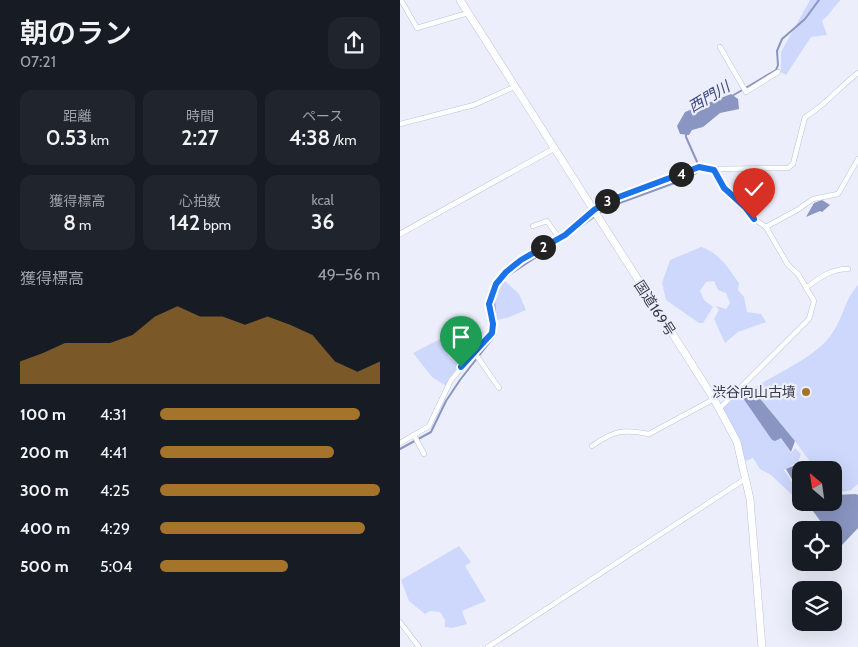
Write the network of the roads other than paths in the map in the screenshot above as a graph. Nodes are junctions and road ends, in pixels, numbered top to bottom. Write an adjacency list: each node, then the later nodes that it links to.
1 (401, 0): 3 (street)
2 (460, 0): 3 (highway, 国道169号)
3 (468, 12): 7 (highway, 国道169号)
4 (720, 47): 5 (street)
5 (778, 72)
6 (858, 73): 11 (street)
7 (514, 87): 8 (street); 9 (highway, 国道169号)
8 (400, 124)
9 (555, 148): 12 (highway, 国道169号); 15 (street)
10 (858, 159): 14 (street)
11 (714, 170): 12 (street); 14 (street)
12 (594, 210): 16 (street); 21 (highway, 国道169号)
13 (533, 226): 16 (street)
14 (766, 227): 18 (street)
15 (400, 234)
16 (559, 238): 19 (street)
17 (848, 269): 18 (street)
18 (806, 288): 22 (street)
19 (476, 354): 20 (street); 23 (street)
20 (499, 388)
21 (714, 399): 22 (highway, 国道169号); 25 (street)
22 (720, 408): 27 (highway, 国道169号)
23 (416, 438): 24 (street); 26 (street)
24 (400, 443)
25 (592, 446)
26 (424, 454)
27 (745, 479): 30 (street); 31 (highway, 国道169号)
28 (400, 622): 29 (street)
29 (419, 647)
30 (488, 647)
31 (762, 647)

